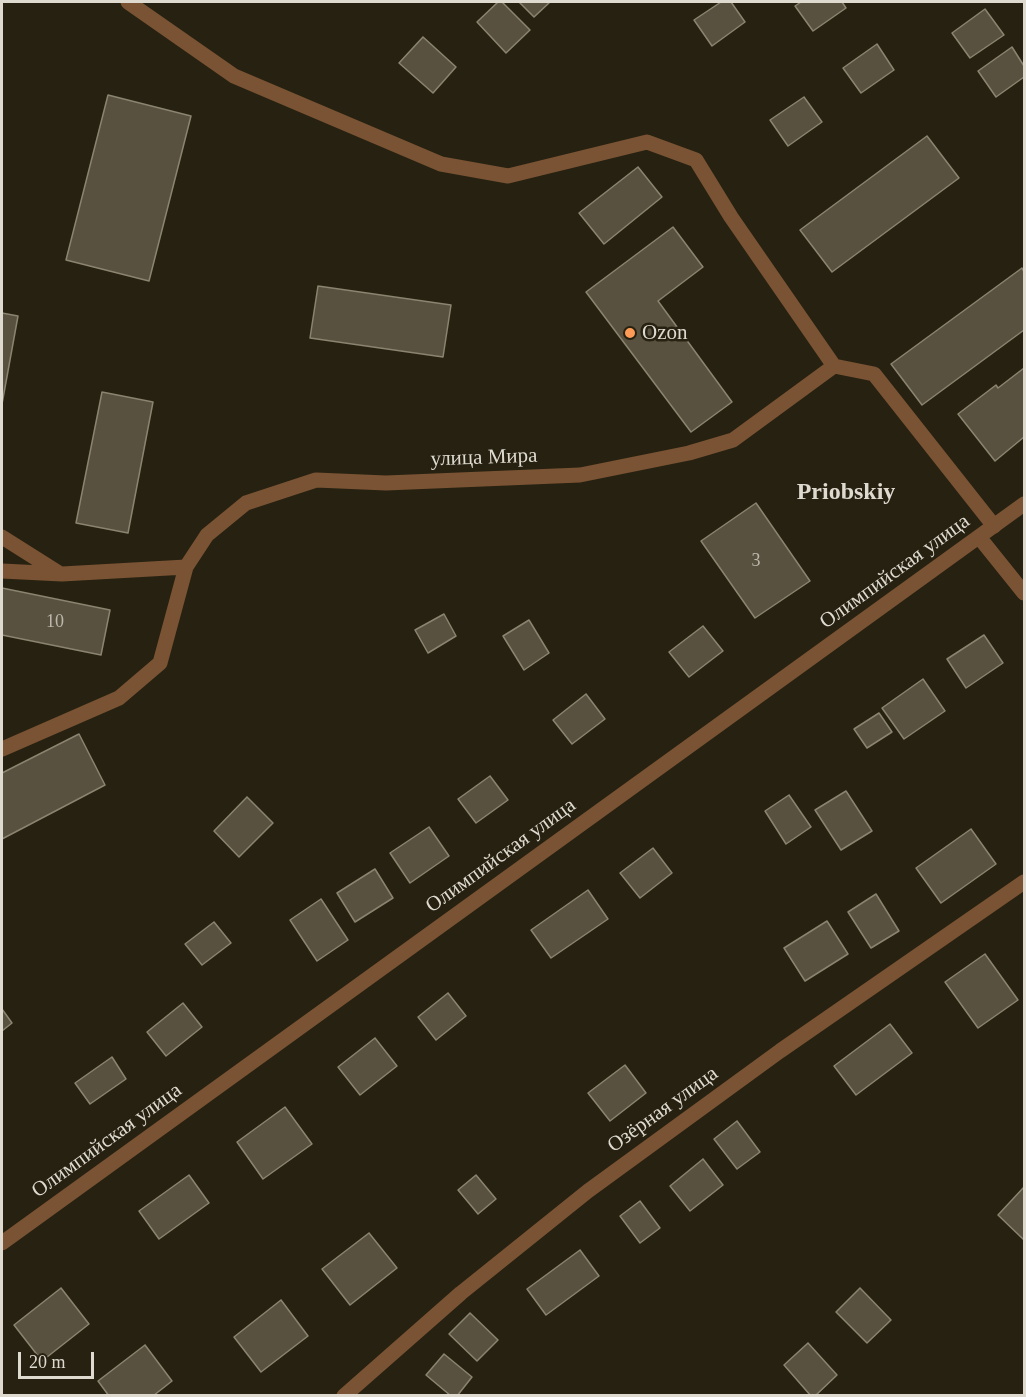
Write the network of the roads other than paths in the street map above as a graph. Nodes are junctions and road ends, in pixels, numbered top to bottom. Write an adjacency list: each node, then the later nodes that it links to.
1 (128, 2): 2 (street)
2 (834, 366): 4 (street); 7 (street, улица Мира)
3 (1024, 504): 4 (street, Олимпийская улица)
4 (994, 526): 6 (street, Олимпийская улица)
5 (2, 537): 9 (street)
6 (979, 537): 10 (street); 13 (street, Олимпийская улица)
7 (186, 567): 9 (street); 11 (street, улица Мира)
8 (2, 571): 9 (street)
9 (62, 574)
10 (1024, 593)
11 (2, 749)
12 (1024, 882): 14 (street, Озёрная улица)
13 (2, 1243)
14 (344, 1395)

